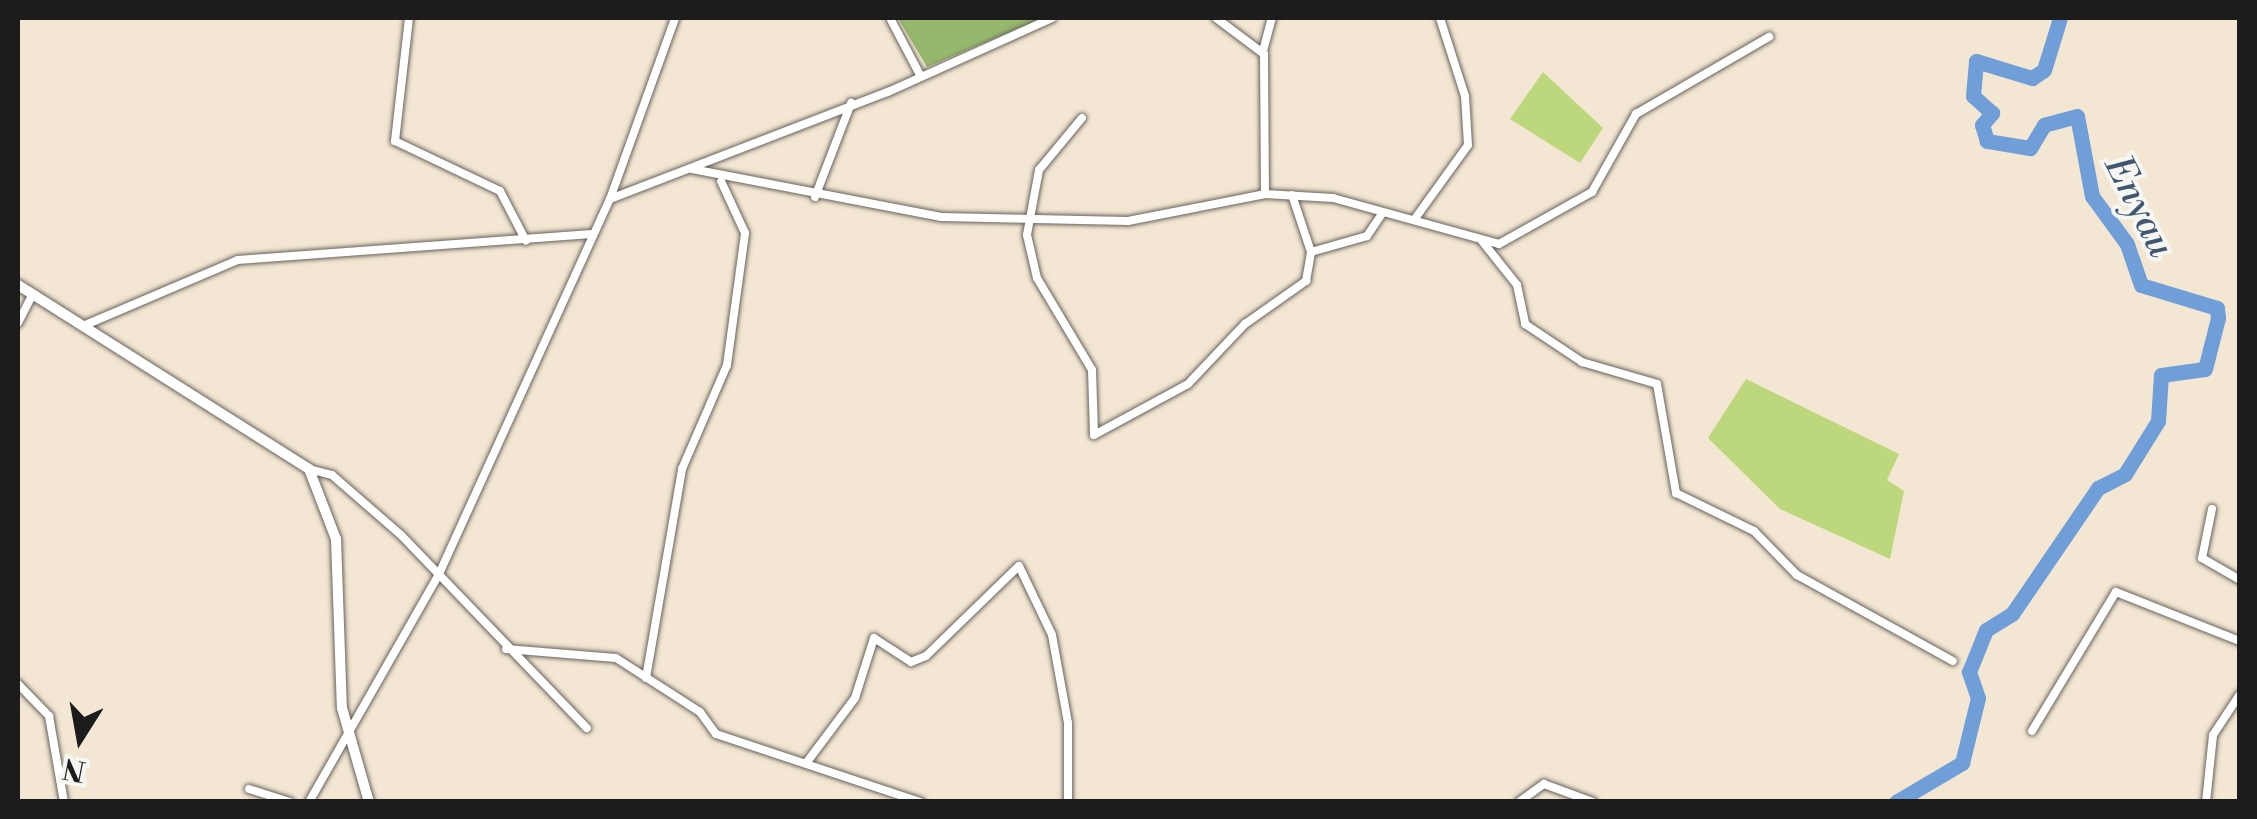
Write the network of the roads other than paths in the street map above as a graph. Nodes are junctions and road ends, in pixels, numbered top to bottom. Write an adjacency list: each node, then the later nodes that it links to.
1 (409, 18): 24 (street)
2 (675, 18): 18 (street)
3 (890, 18): 10 (street)
4 (1052, 18): 10 (street)
5 (1216, 18): 9 (street)
6 (1272, 18): 9 (street)
7 (1440, 18): 21 (street)
8 (1769, 36): 23 (street)
9 (1263, 52): 15 (street)
10 (920, 75): 11 (street)
11 (850, 103): 13 (street); 17 (street)
12 (1082, 118): 19 (street)
13 (692, 168): 14 (street); 18 (street)
14 (721, 181): 17 (street); 37 (street)
15 (1265, 194): 16 (street); 19 (street)
16 (1292, 195): 20 (street); 25 (street)
17 (814, 197): 19 (street)
18 (610, 199): 22 (street)
19 (1028, 214): 25 (street)
20 (1382, 214): 21 (street); 25 (street)
21 (1414, 220): 23 (street)
22 (591, 234): 24 (street); 32 (street)
23 (1482, 240): 36 (street)
24 (526, 241): 29 (street)
25 (1311, 252)
26 (18, 285): 27 (street)
27 (33, 294): 28 (street); 29 (street)
28 (18, 323)
29 (83, 326): 30 (street)
30 (309, 470): 32 (street); 42 (street)
31 (2212, 508): 33 (street)
32 (439, 574): 35 (street); 42 (street)
33 (2240, 580)
34 (2240, 641): 41 (street)
35 (506, 650): 37 (street); 40 (street)
36 (1952, 661)
37 (646, 678): 43 (street)
38 (18, 684): 45 (street)
39 (2240, 694): 53 (street)
40 (587, 728)
41 (2032, 732)
42 (347, 742): 47 (street); 48 (street)
43 (806, 762): 49 (street); 50 (street)
44 (249, 789): 46 (street)
45 (64, 802)
46 (290, 802)
47 (309, 802)
48 (369, 802)
49 (921, 802)
50 (1068, 802)
51 (1518, 802): 52 (street)
52 (1593, 802)
53 (2206, 802)

